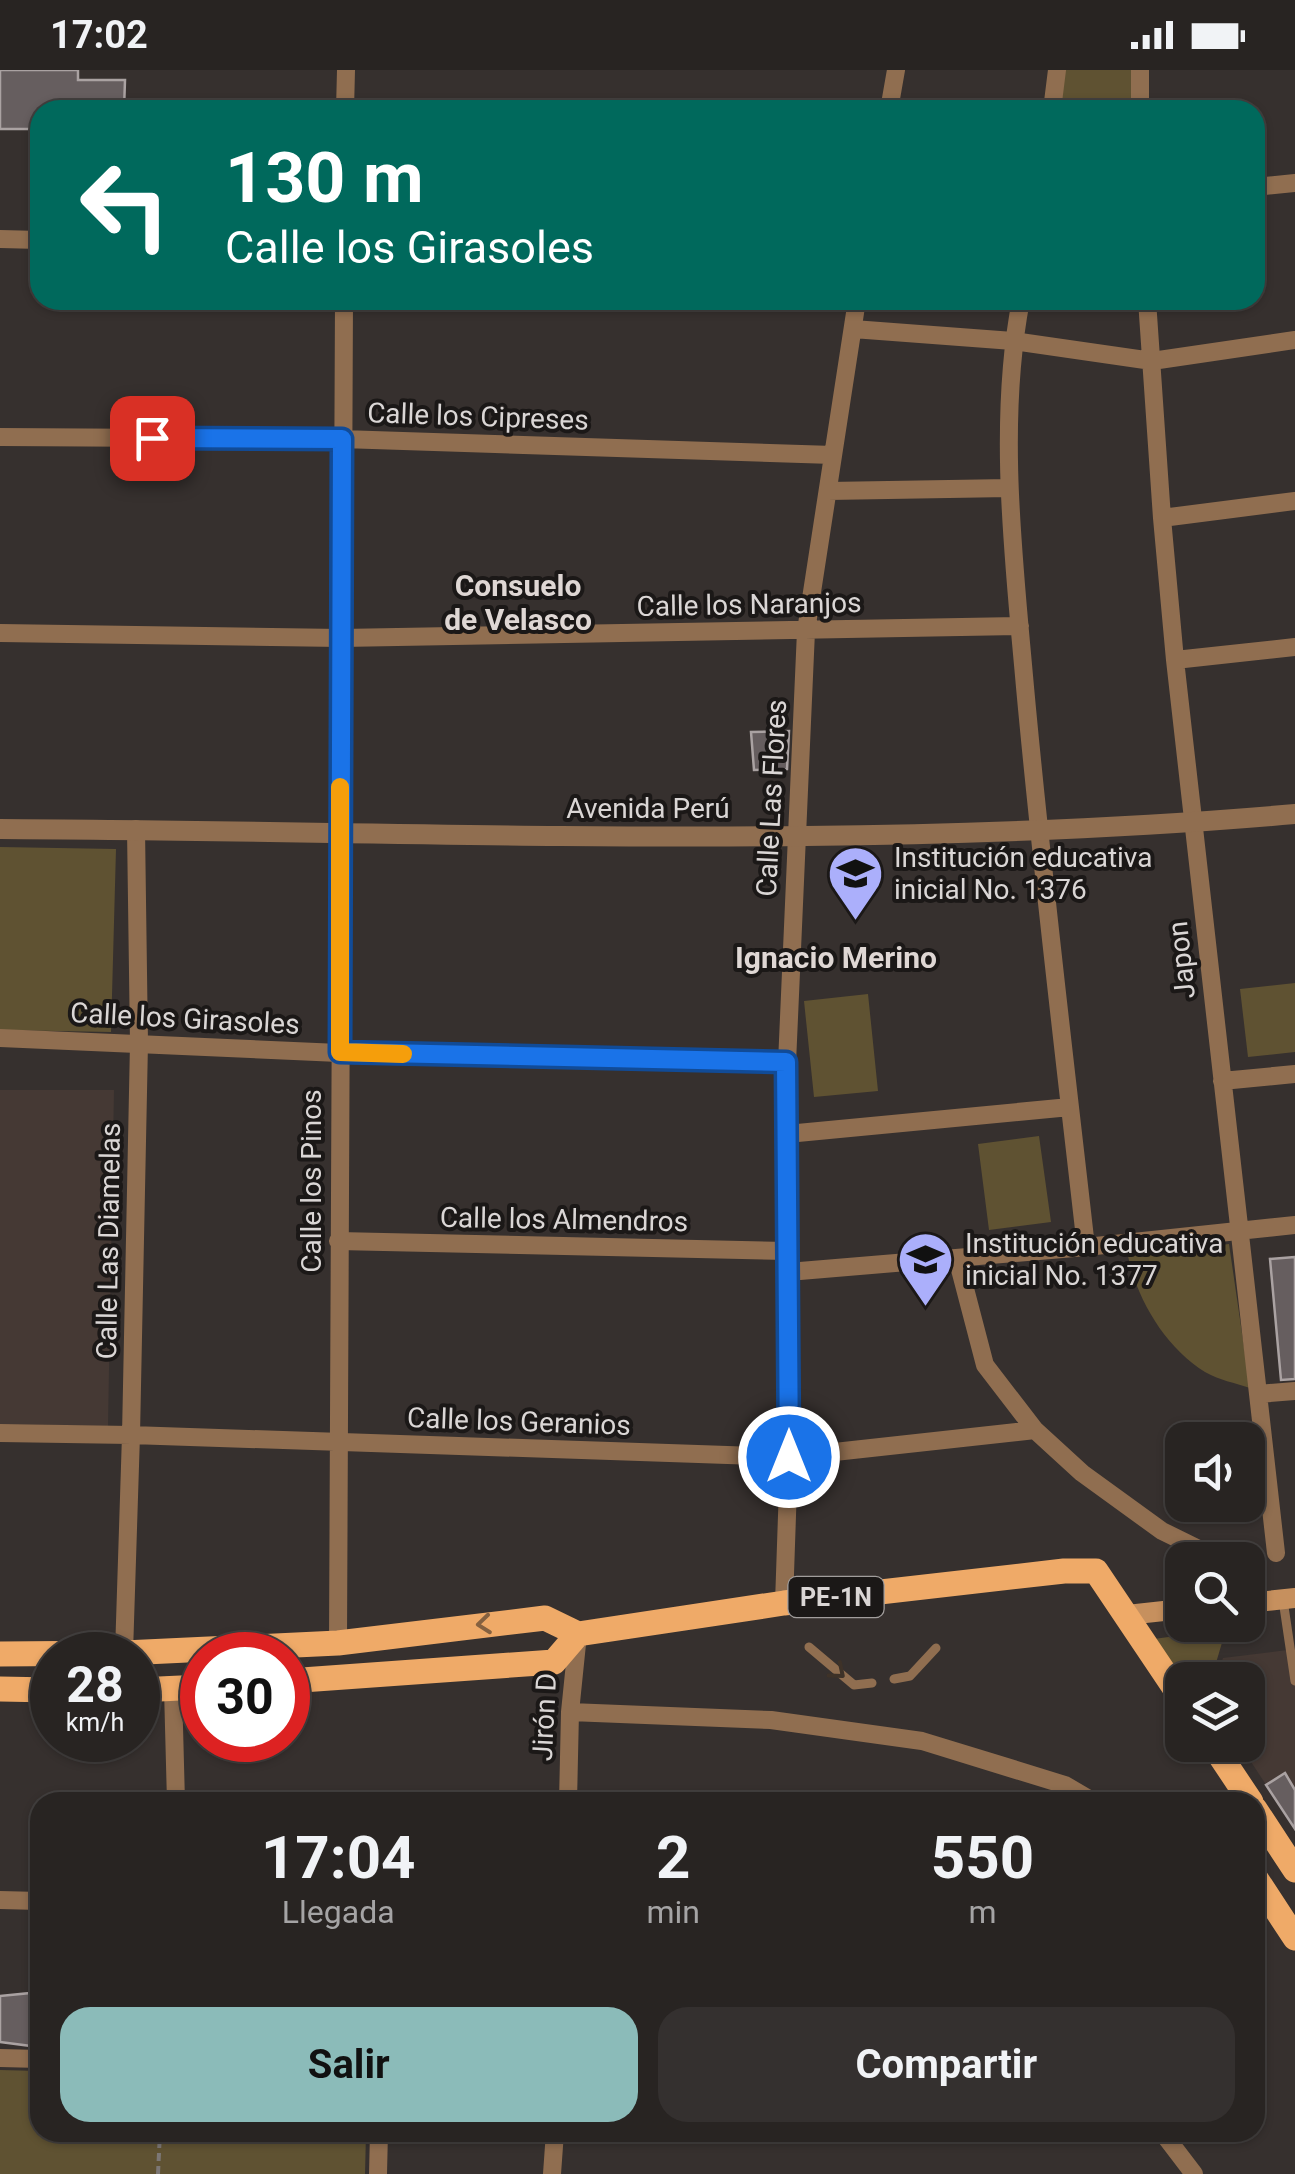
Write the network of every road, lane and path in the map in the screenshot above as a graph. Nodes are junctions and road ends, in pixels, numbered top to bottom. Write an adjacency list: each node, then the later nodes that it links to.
1 (346, 70): 5 (street)
2 (896, 70): 6 (street)
3 (1057, 70): 7 (street)
4 (1140, 70): 8 (street)
5 (346, 100)
6 (891, 100)
7 (1053, 100)
8 (1140, 100)
9 (1295, 183): 10 (street)
10 (1265, 187)
11 (0, 240): 12 (street)
12 (30, 240)
13 (344, 310): 22 (street, Calle los Pinos)
14 (855, 310): 17 (street, Calle Las Flores)
15 (1019, 310): 18 (street)
16 (1149, 310): 20 (street, Japon)
17 (852, 329): 18 (street); 23 (street, Calle Las Flores)
18 (1013, 340): 20 (street); 24 (street)
19 (1295, 340): 20 (street)
20 (1152, 360): 27 (street, Japon)
21 (0, 437): 22 (street, Calle los Cipreses)
22 (342, 439): 23 (street, Calle los Cipreses); 31 (street, Calle los Pinos)
23 (833, 455): 25 (street, Calle Las Flores)
24 (1010, 488): 25 (street); 28 (street)
25 (828, 491): 29 (street, Calle Las Flores)
26 (1295, 501): 27 (street)
27 (1162, 518): 33 (street, Japon)
28 (1020, 626): 29 (street, Calle los Naranjos); 38 (street)
29 (806, 630): 31 (street, Calle los Naranjos); 40 (street, Calle Las Flores)
30 (0, 632): 31 (street, Calle los Naranjos)
31 (341, 638): 39 (street, Calle los Pinos)
32 (1295, 647): 33 (street)
33 (1175, 660): 35 (street, Japon)
34 (1295, 814): 35 (street, Avenida Perú)
35 (1193, 823): 38 (street, Avenida Perú); 46 (street, Japon)
36 (0, 829): 37 (street, Avenida Perú)
37 (136, 830): 39 (street, Avenida Perú); 42 (street, Calle Las Diamelas)
38 (1038, 830): 40 (street, Avenida Perú); 47 (street)
39 (340, 834): 40 (street, Avenida Perú); 43 (street, Calle los Pinos)
40 (797, 836): 44 (street, Calle Las Flores)
41 (0, 1038): 42 (street, Calle los Girasoles)
42 (139, 1044): 43 (street, Calle los Girasoles); 60 (street, Calle Las Diamelas)
43 (340, 1052): 44 (street, Calle los Girasoles); 51 (street, Calle los Pinos)
44 (786, 1062): 48 (street, Calle Las Flores)
45 (1295, 1074): 46 (street)
46 (1222, 1082): 50 (street, Japon)
47 (1070, 1106): 48 (street); 52 (street)
48 (787, 1134): 53 (street, Calle Las Flores)
49 (1295, 1225): 50 (street)
50 (1239, 1230): 52 (street); 57 (street, Japon)
51 (338, 1241): 53 (street, Calle los Almendros); 61 (street, Calle los Pinos)
52 (1086, 1247): 54 (street)
53 (788, 1251): 55 (street, Calle Las Flores)
54 (957, 1258): 55 (street); 58 (street)
55 (788, 1272): 62 (street, Calle Las Flores)
56 (1295, 1391): 57 (street)
57 (1258, 1394): 64 (street, Japon)
58 (1035, 1430): 62 (street, Calle los Geranios); 63 (street)
59 (0, 1434): 60 (street, Calle los Geranios)
60 (132, 1435): 61 (street, Calle los Geranios); 69 (street, Calle Las Diamelas)
61 (338, 1443): 62 (street, Calle los Geranios); 71 (street, Calle los Pinos)
62 (789, 1457): 66 (street, Calle Las Flores)
63 (1184, 1542)
64 (1276, 1553)
65 (1289, 1599): 80 (lane)
66 (784, 1603): 68 (main road, PE-1N); 70 (main road, PE-1N)
67 (1165, 1611): 68 (main road)
68 (1127, 1615): 77 (main road, PE-1N)
69 (125, 1632)
70 (578, 1634): 71 (main road, PE-1N, one-way to 71); 78 (main road, PE-1N); 87 (street, Jirón D)
71 (338, 1643): 74 (main road, PE-1N)
72 (809, 1647): 81 (lane, one-way to 81)
73 (936, 1648): 79 (lane)
74 (160, 1652)
75 (0, 1654): 76 (main road, PE-1N)
76 (30, 1654)
77 (1165, 1673)
78 (310, 1679)
79 (894, 1679)
80 (1295, 1681)
81 (872, 1683)
82 (180, 1688): 85 (main road)
83 (0, 1689): 86 (main road)
84 (160, 1689): 85 (main road)
85 (172, 1689): 89 (street)
86 (30, 1690)
87 (570, 1712): 90 (street, Jirón D); 91 (street)
88 (1224, 1762): 92 (main road)
89 (176, 1792)
90 (568, 1792)
91 (1077, 1792)
92 (1244, 1792)
93 (1265, 1824): 94 (main road)
94 (1295, 1870)
95 (1265, 1892): 98 (main road)
96 (0, 1900): 97 (street)
97 (30, 1902)
98 (1295, 1938)
99 (0, 2058): 100 (street)
100 (30, 2058)
101 (160, 2142): 105 (path)
102 (380, 2142): 106 (street)
103 (554, 2142): 107 (street)
104 (1170, 2142): 108 (street)
105 (158, 2174)
106 (378, 2174)
107 (552, 2174)
108 (1194, 2174)

